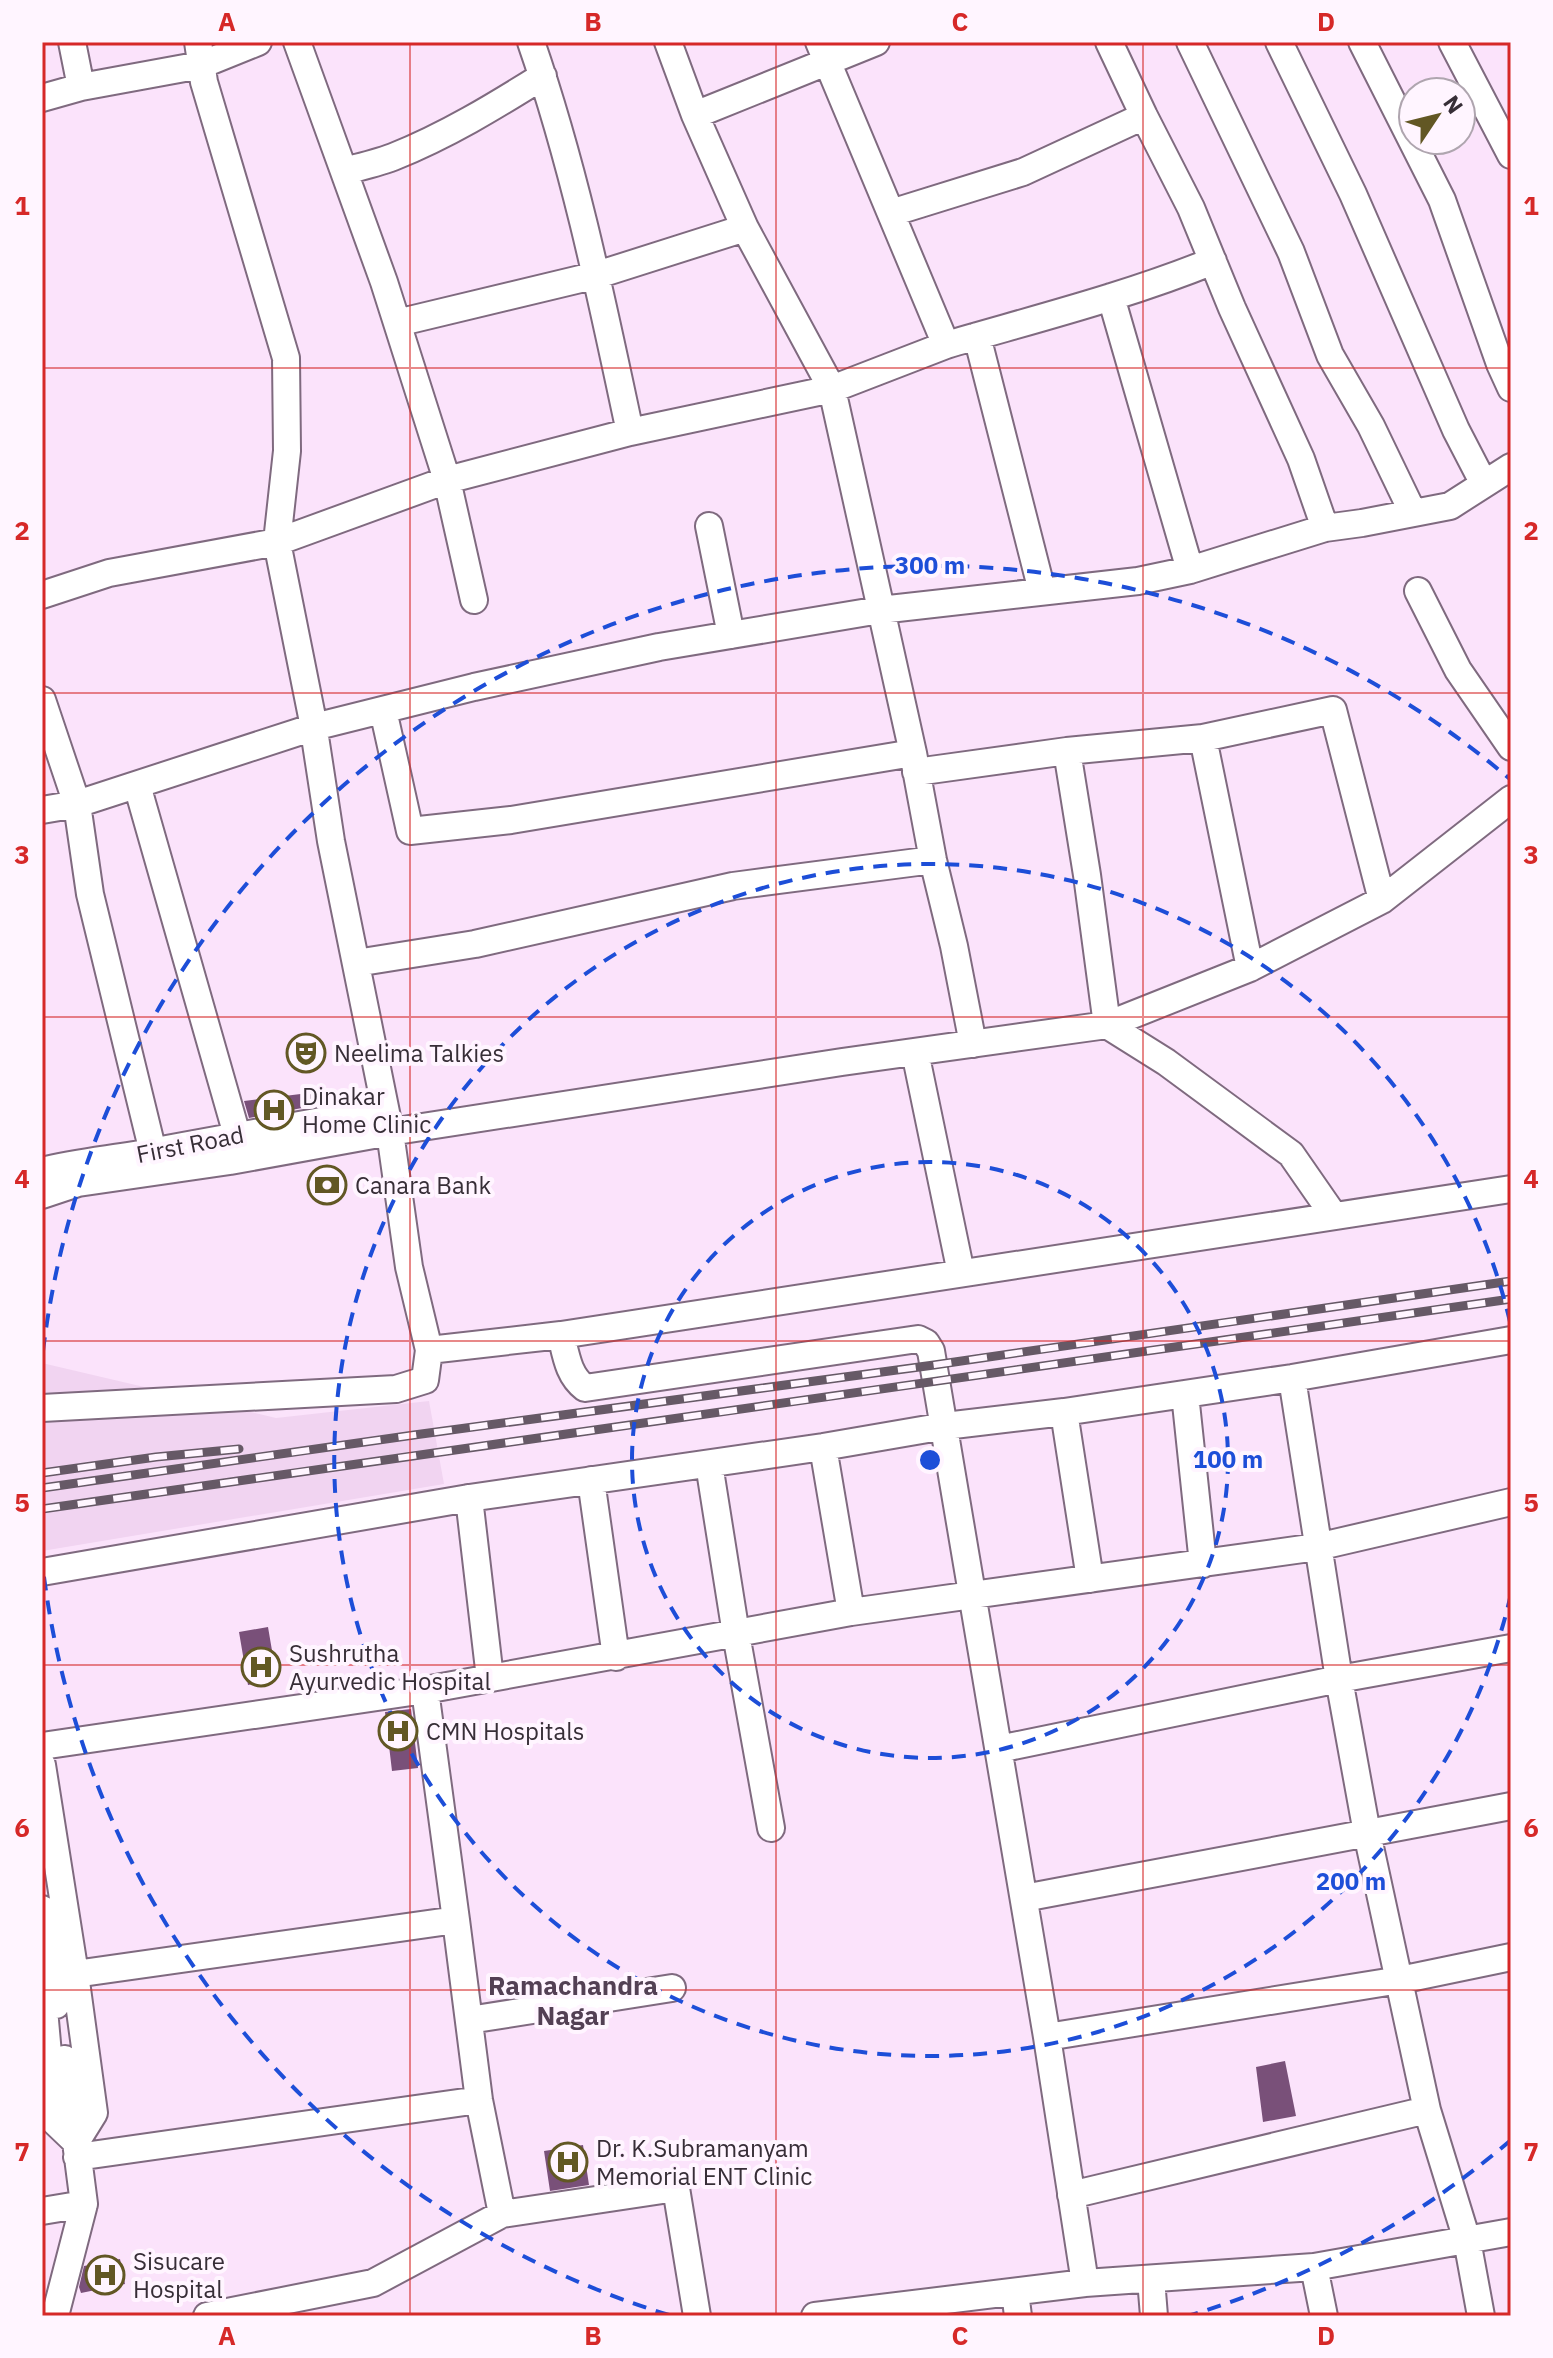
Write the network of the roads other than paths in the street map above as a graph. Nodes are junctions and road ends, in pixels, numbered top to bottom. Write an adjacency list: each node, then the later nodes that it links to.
1 (72, 42): 15 (street)
2 (258, 42): 13 (street)
3 (297, 42): 20 (street)
4 (531, 42): 14 (street)
5 (668, 42): 17 (street)
6 (876, 42): 12 (street)
7 (1109, 42): 18 (street)
8 (1190, 42): 35 (street)
9 (1279, 42): 34 (street)
10 (1362, 42): 29 (street)
11 (1452, 42): 19 (street)
12 (823, 52): 17 (street); 21 (street)
13 (199, 54): 15 (street); 38 (street)
14 (543, 76): 20 (street); 24 (street)
15 (81, 87): 16 (street)
16 (42, 98)
17 (695, 115): 22 (street)
18 (1144, 116): 21 (street); 23 (street)
19 (1511, 155)
20 (344, 171): 26 (street)
21 (891, 213): 28 (street)
22 (745, 228): 24 (street); 30 (street)
23 (1213, 261): 25 (street); 37 (street)
24 (597, 275): 26 (street); 31 (street)
25 (1111, 297): 27 (street); 39 (street)
26 (397, 323): 33 (street)
27 (977, 336): 28 (street); 40 (street)
28 (946, 345): 30 (street)
29 (1511, 388)
30 (832, 389): 31 (street); 44 (street)
31 (630, 432): 33 (street)
32 (1511, 467): 34 (street)
33 (447, 480): 38 (street); 43 (street)
34 (1484, 484): 35 (street)
35 (1413, 513): 37 (street)
36 (709, 526): 45 (street)
37 (1325, 528): 39 (street)
38 (277, 542): 42 (street); 48 (street)
39 (1190, 570): 40 (street)
40 (1042, 591): 44 (street)
41 (1418, 591): 50 (street)
42 (42, 595)
43 (474, 600)
44 (880, 610): 45 (street); 52 (street)
45 (731, 635): 47 (street)
46 (42, 700): 55 (street)
47 (383, 710): 48 (street); 52 (street)
48 (314, 727): 53 (street); 59 (street)
49 (1203, 738): 51 (street); 58 (street); 60 (street)
50 (1511, 747)
51 (1067, 751): 52 (street); 61 (street)
52 (915, 762): 57 (street)
53 (137, 785): 55 (street); 65 (street)
54 (1511, 799): 58 (street)
55 (77, 804): 56 (street); 66 (street)
56 (42, 810)
57 (933, 860): 59 (street); 62 (street)
58 (1382, 900): 60 (street)
59 (356, 963): 64 (street)
60 (1250, 968): 61 (street)
61 (1107, 1025): 62 (street); 70 (street)
62 (973, 1044): 63 (street)
63 (915, 1052): 64 (street); 71 (street)
64 (387, 1121): 65 (street, First Road); 69 (street); 74 (street)
65 (237, 1135): 66 (street, First Road)
66 (153, 1152): 67 (street, First Road)
67 (42, 1171)
68 (1511, 1189): 70 (street)
69 (42, 1195)
70 (1334, 1216): 71 (street)
71 (961, 1273): 72 (street)
72 (561, 1335): 74 (street); 79 (street)
73 (1511, 1340): 75 (street)
74 (429, 1350): 77 (street)
75 (1292, 1378): 76 (street); 85 (street)
76 (1185, 1394): 78 (street); 86 (street)
77 (42, 1408)
78 (1064, 1412): 79 (street); 88 (street)
79 (945, 1426): 80 (street); 89 (street)
80 (823, 1447): 81 (street); 90 (street)
81 (709, 1464): 82 (street); 91 (street)
82 (591, 1480): 83 (street); 93 (street)
83 (469, 1498): 87 (street); 94 (street)
84 (1511, 1502): 85 (street)
85 (1317, 1547): 86 (street); 95 (street)
86 (1203, 1564): 88 (street)
87 (42, 1572)
88 (1090, 1579): 89 (street)
89 (974, 1595): 90 (street); 98 (street)
90 (851, 1612): 91 (street)
91 (736, 1634): 93 (street); 101 (street)
92 (1511, 1648): 95 (street)
93 (616, 1657): 94 (street)
94 (490, 1678): 96 (street)
95 (1339, 1679): 98 (street); 102 (street)
96 (425, 1690): 97 (street); 105 (street)
97 (42, 1746)
98 (999, 1749): 103 (street)
99 (42, 1765): 107 (street)
100 (1511, 1806): 102 (street)
101 (771, 1828)
102 (1367, 1833): 103 (street); 108 (street)
103 (1024, 1898): 112 (street)
104 (42, 1909): 115 (street)
105 (456, 1920): 107 (street); 111 (street)
106 (1511, 1957): 108 (street)
107 (75, 1974): 115 (street)
108 (1400, 1980): 112 (street); 114 (street)
109 (42, 1987): 115 (street)
110 (672, 1988): 111 (street)
111 (469, 2020): 113 (street)
112 (1047, 2037): 116 (street)
113 (479, 2100): 115 (street); 119 (street)
114 (1427, 2110): 116 (street); 121 (street)
115 (76, 2149): 117 (street)
116 (1071, 2195): 124 (street)
117 (84, 2204): 118 (street); 127 (street)
118 (42, 2211)
119 (502, 2214): 128 (street); 129 (street)
120 (1511, 2232): 121 (street)
121 (1467, 2240): 122 (street); 133 (street)
122 (1314, 2267): 123 (street); 132 (street)
123 (1151, 2279): 124 (street); 131 (street)
124 (1085, 2283): 125 (street)
125 (1017, 2304): 126 (street)
126 (897, 2311): 130 (street)
127 (55, 2316)
128 (207, 2316)
129 (697, 2316)
130 (815, 2316)
131 (1154, 2316)
132 (1324, 2316)
133 (1481, 2316)

